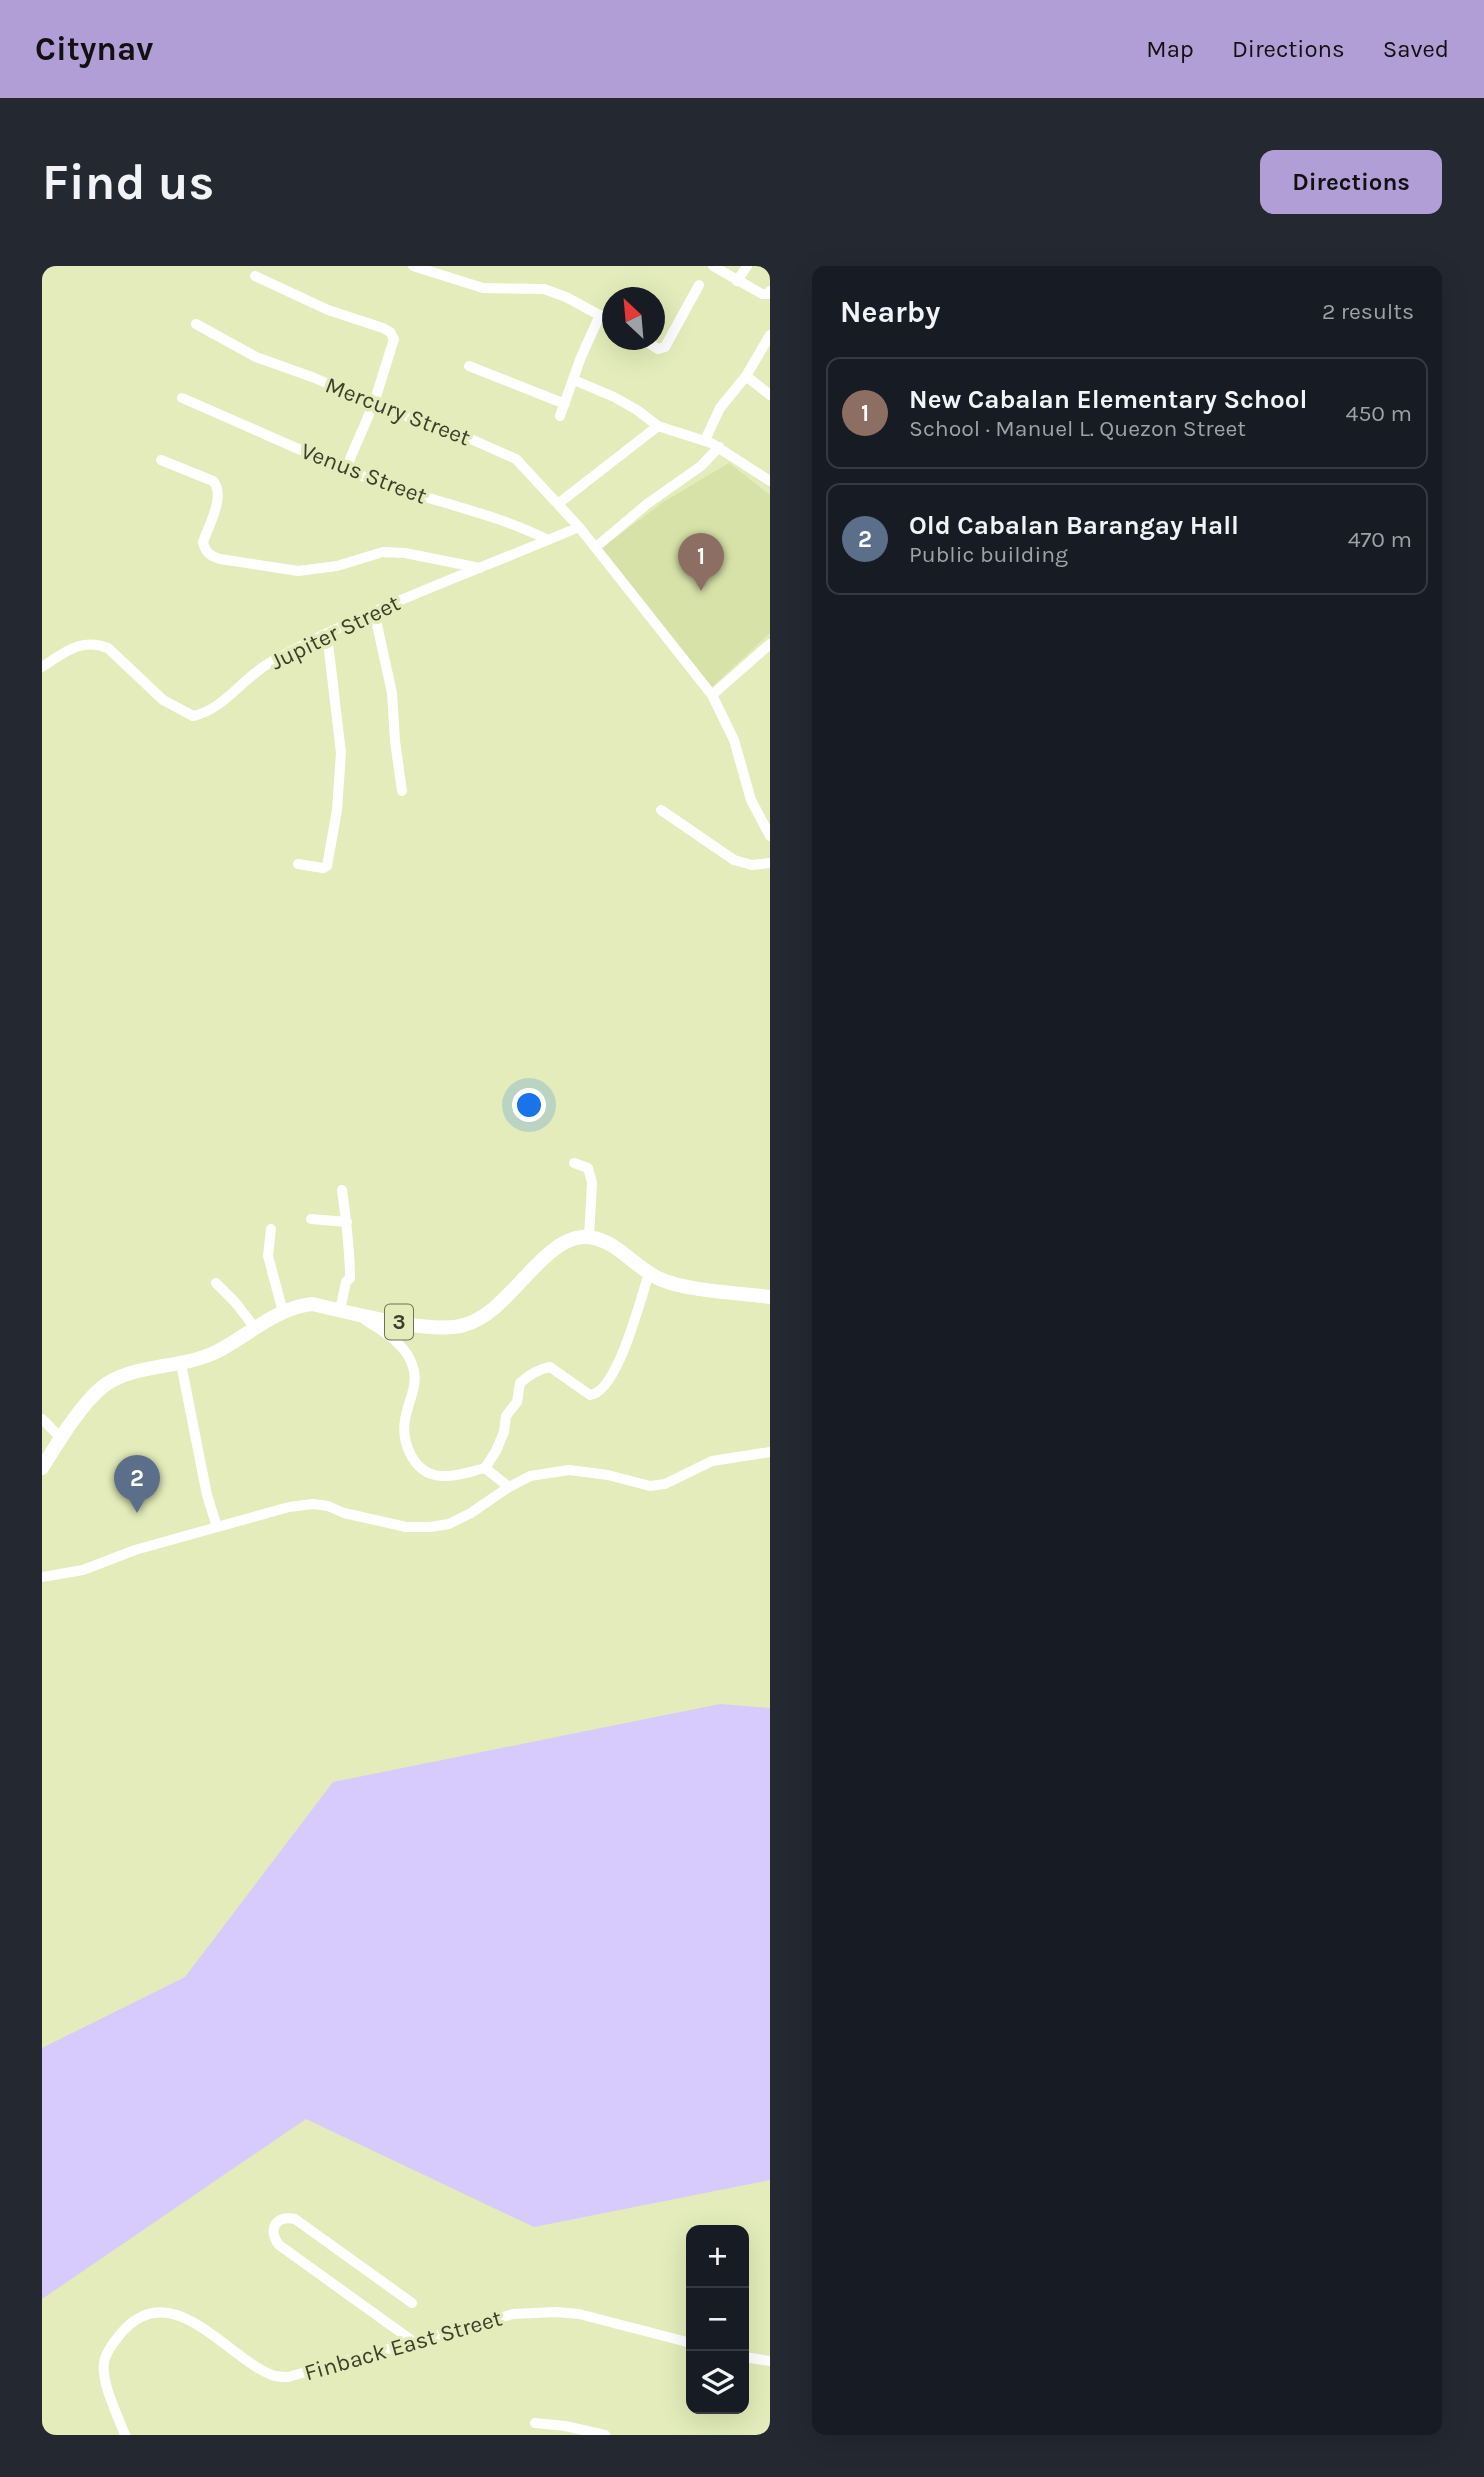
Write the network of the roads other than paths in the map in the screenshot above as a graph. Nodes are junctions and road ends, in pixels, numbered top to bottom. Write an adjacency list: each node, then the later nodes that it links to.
1 (413, 266): 8 (street)
2 (713, 266): 5 (street)
3 (747, 266): 5 (street)
4 (255, 276): 17 (street)
5 (737, 281): 7 (street)
6 (699, 285): 11 (street)
7 (770, 291)
8 (600, 315): 14 (street)
9 (196, 324): 17 (street, Mercury Street)
10 (770, 335): 13 (street)
11 (665, 348)
12 (469, 366): 18 (street)
13 (746, 376): 15 (street); 21 (street)
14 (574, 380): 18 (street); 20 (street)
15 (770, 395)
16 (181, 398): 24 (street, Venus Street)
17 (374, 403): 24 (street); 26 (street, Mercury Street)
18 (565, 404): 19 (street)
19 (560, 416)
20 (658, 426): 21 (street); 26 (street)
21 (705, 440): 22 (street)
22 (719, 447): 25 (street); 29 (street)
23 (161, 460): 30 (street)
24 (346, 468): 28 (street, Venus Street)
25 (770, 481)
26 (559, 503): 27 (street, Mercury Street)
27 (579, 527): 28 (street, Jupiter Street); 29 (street, Mercury Street)
28 (548, 540): 30 (street, Jupiter Street)
29 (596, 548): 35 (street, Mercury Street)
30 (481, 568): 31 (street, Jupiter Street)
31 (374, 611): 32 (street, Jupiter Street); 36 (street)
32 (327, 634): 34 (street, Jupiter Street); 40 (street)
33 (770, 644): 35 (street)
34 (42, 667)
35 (712, 695): 38 (street, Mercury Street)
36 (402, 791)
37 (662, 810): 39 (street)
38 (770, 836)
39 (770, 863)
40 (298, 864)
41 (574, 1163): 46 (street)
42 (342, 1190): 44 (street)
43 (311, 1219): 44 (street)
44 (347, 1222): 50 (street)
45 (271, 1229): 51 (street)
46 (589, 1237): 47 (highway); 52 (highway, 3)
47 (649, 1274): 49 (highway); 59 (street)
48 (216, 1283): 53 (street)
49 (770, 1297)
50 (340, 1310): 51 (highway, 3); 52 (highway, 3)
51 (282, 1312): 53 (highway, 3)
52 (355, 1313): 59 (street)
53 (255, 1328): 54 (highway, 3)
54 (181, 1364): 56 (highway, 3); 61 (street)
55 (42, 1419): 56 (street)
56 (61, 1438): 58 (highway, 3)
57 (770, 1452): 60 (street)
58 (43, 1464)
59 (485, 1468): 60 (street)
60 (509, 1487): 61 (street)
61 (217, 1527): 62 (street)
62 (42, 1577)
63 (411, 2303): 65 (street)
64 (686, 2342): 65 (street, Finback East Street)
65 (414, 2343): 69 (street, Finback East Street)
66 (749, 2358): 67 (street)
67 (770, 2361)
68 (535, 2423): 70 (street)
69 (125, 2435)
70 (605, 2435)

